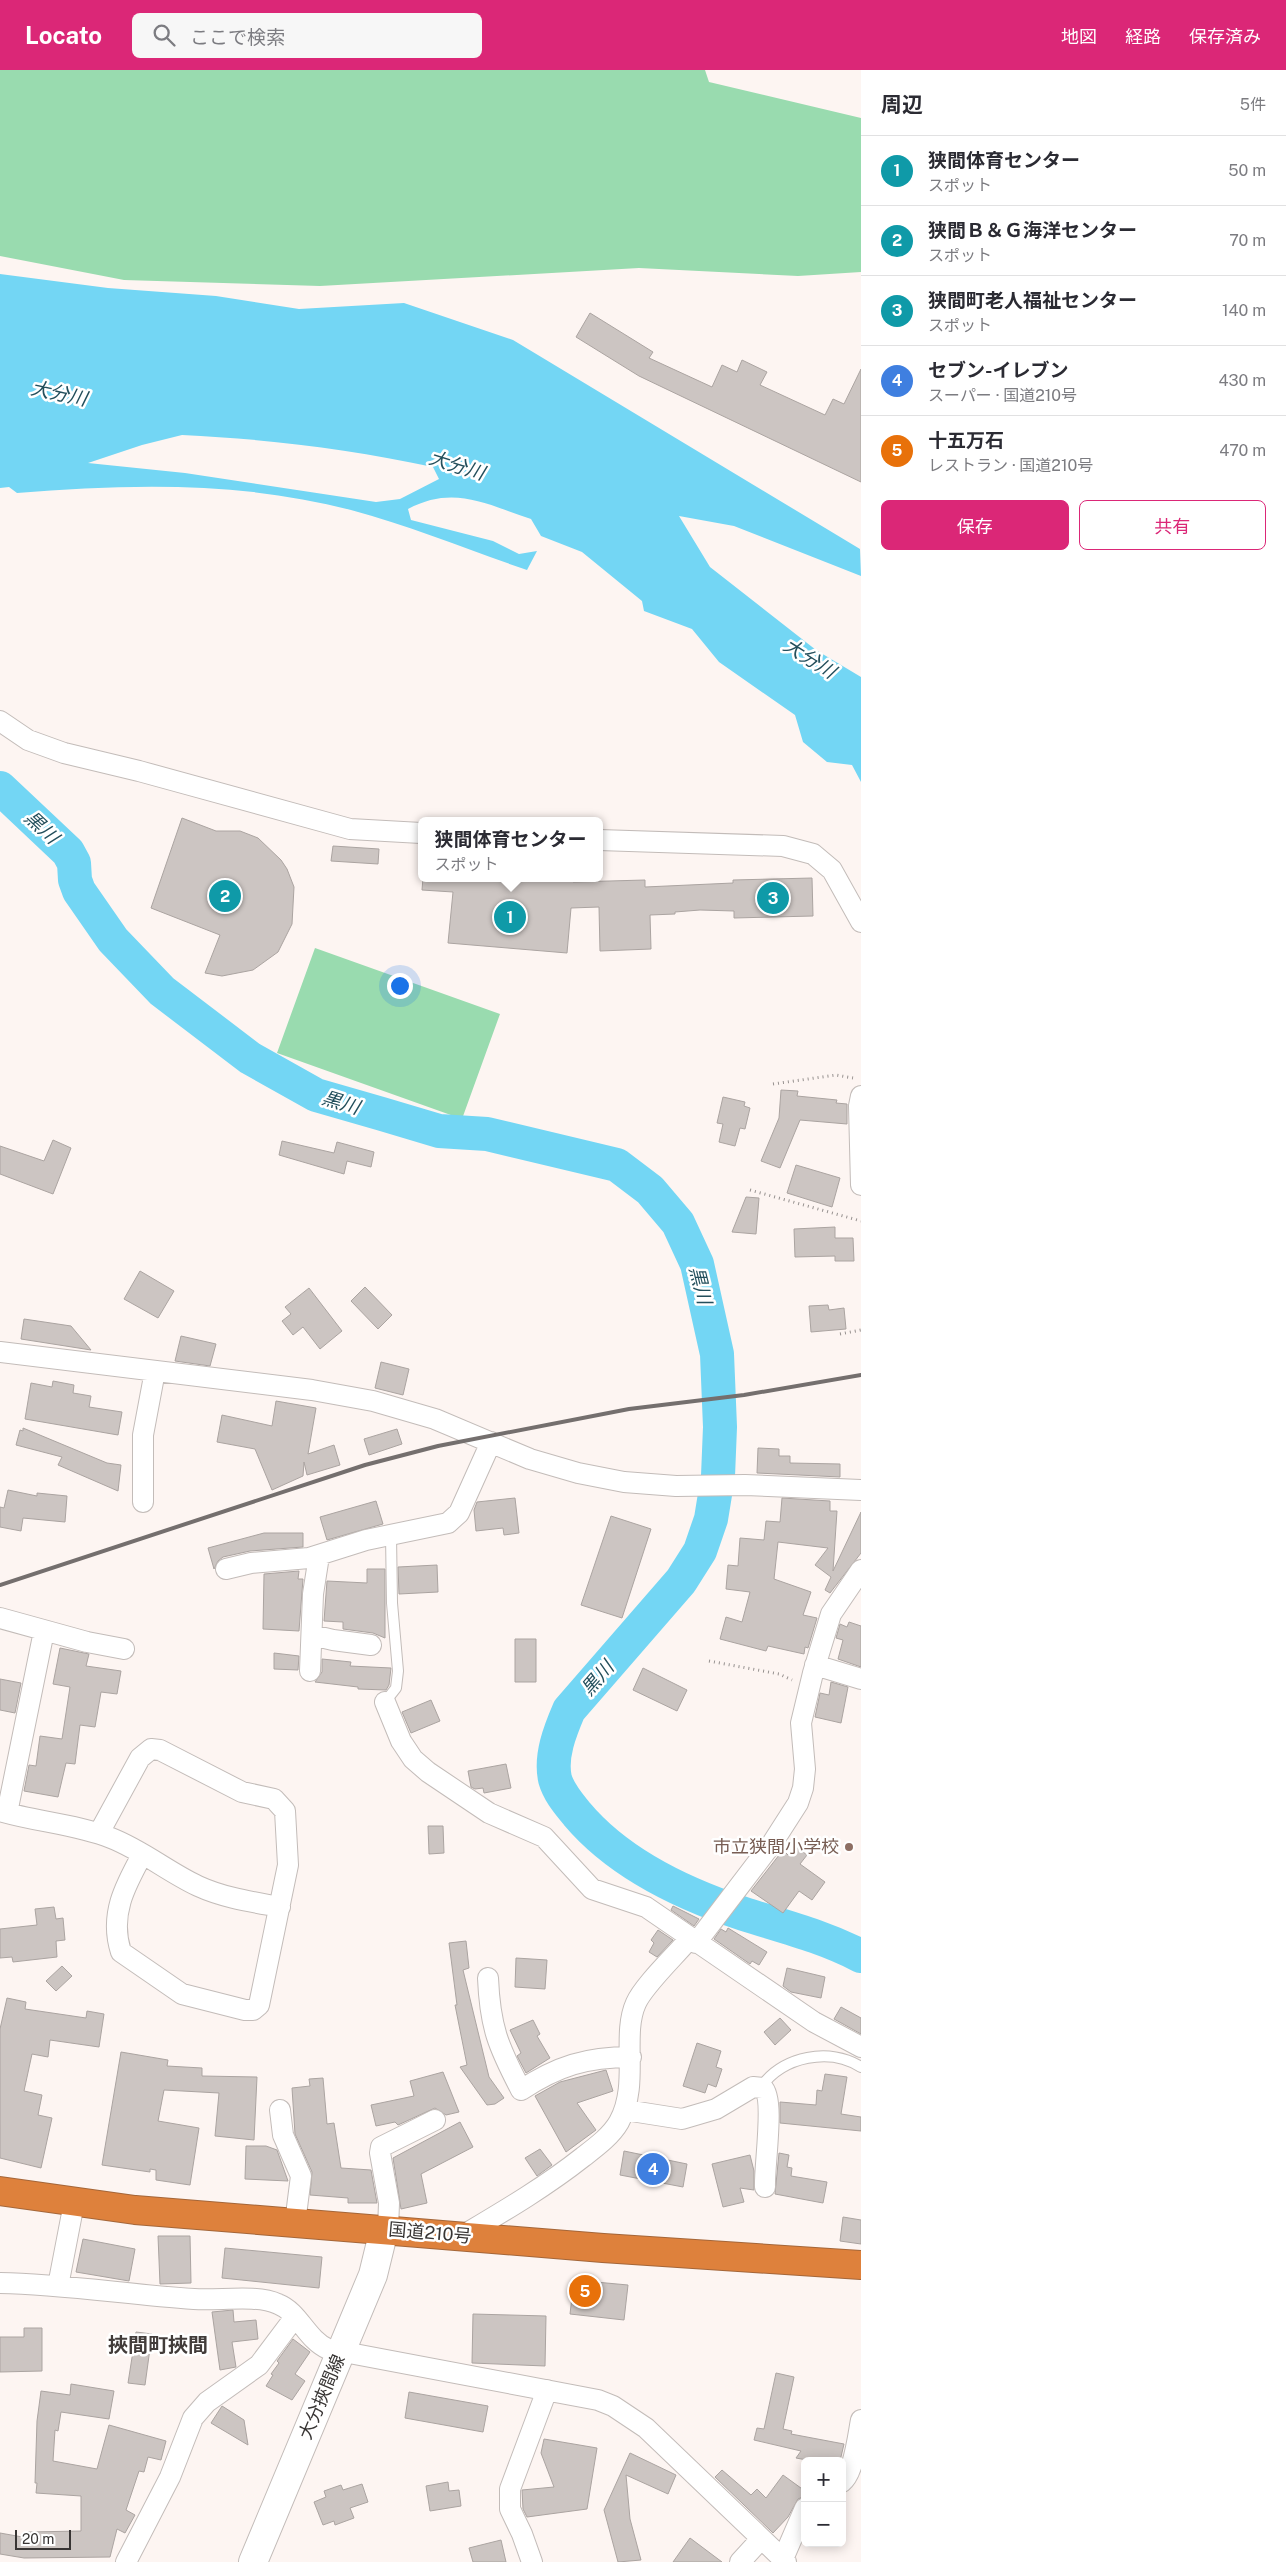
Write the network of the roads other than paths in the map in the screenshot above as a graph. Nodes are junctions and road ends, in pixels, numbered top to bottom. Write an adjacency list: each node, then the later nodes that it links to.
1 (0, 722): 2 (street)
2 (418, 833)
3 (603, 840): 4 (street)
4 (861, 922)
5 (861, 1096): 6 (street)
6 (860, 1128): 7 (street)
7 (861, 1185)
8 (0, 1352): 9 (street)
9 (155, 1371): 10 (street); 12 (street)
10 (491, 1442): 11 (street); 13 (street)
11 (861, 1490)
12 (143, 1502)
13 (391, 1535): 14 (street); 25 (lane)
14 (319, 1556): 15 (street); 19 (street)
15 (226, 1569)
16 (861, 1570): 22 (street)
17 (0, 1618): 18 (street)
18 (44, 1631): 21 (street); 26 (street)
19 (312, 1635): 20 (street); 23 (street)
20 (371, 1645)
21 (124, 1649)
22 (815, 1665): 24 (street); 30 (street)
23 (310, 1670)
24 (861, 1679)
25 (385, 1702): 30 (street)
26 (4, 1812): 27 (street)
27 (99, 1834): 28 (street); 29 (street)
28 (142, 1855): 29 (street); 29 (street)
29 (280, 1907)
30 (695, 1940): 32 (street); 33 (street)
31 (488, 1978): 33 (street)
32 (861, 2047)
33 (631, 2057): 37 (street)
34 (861, 2067): 35 (lane)
35 (761, 2087): 37 (street); 39 (street)
36 (280, 2110): 42 (street)
37 (625, 2110): 44 (street)
38 (435, 2120): 43 (street)
39 (765, 2187)
40 (0, 2191): 41 (highway, 国道210号)
41 (74, 2202): 42 (highway, 国道210号); 47 (street)
42 (295, 2222): 43 (highway, 国道210号)
43 (386, 2230): 44 (highway, 国道210号); 49 (main road, 大分挾間線)
44 (462, 2236): 45 (highway, 国道210号)
45 (861, 2265)
46 (0, 2283): 47 (street)
47 (58, 2286): 48 (street)
48 (295, 2317): 49 (street); 56 (street)
49 (340, 2353): 50 (street); 57 (main road, 大分挾間線)
50 (547, 2390): 54 (street); 58 (street)
51 (861, 2420): 52 (street)
52 (846, 2478)
53 (801, 2519): 55 (street)
54 (761, 2539): 55 (street); 59 (street)
55 (785, 2561)
56 (126, 2562)
57 (253, 2562)
58 (532, 2562)
59 (740, 2562)

